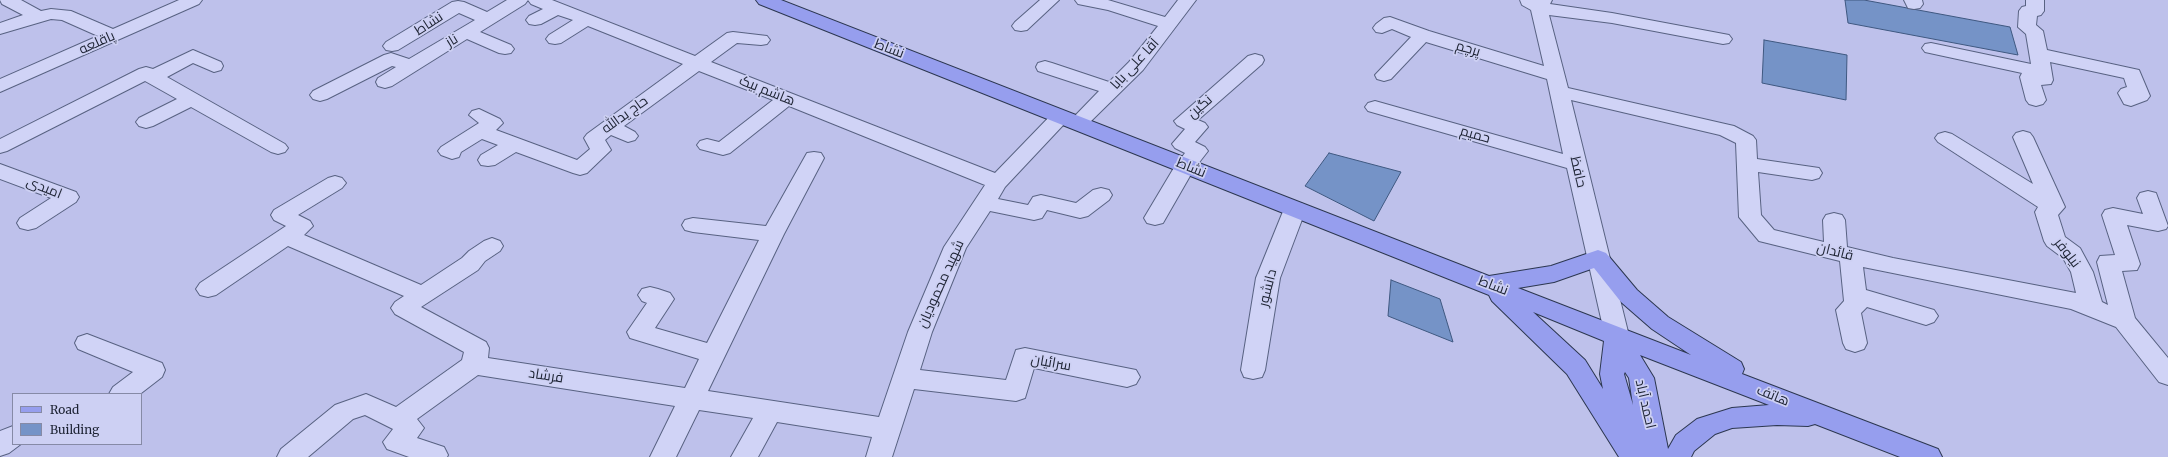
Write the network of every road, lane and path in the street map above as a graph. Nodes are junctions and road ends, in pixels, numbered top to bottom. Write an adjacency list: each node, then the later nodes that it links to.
1 (194, 0): 22 (street, پاقلعه)
2 (519, 0): 13 (street, ناز)
3 (537, 0): 11 (street, هاشم بیک)
4 (765, 0): 49 (main road, نشاط)
5 (1050, 0): 17 (street)
6 (1084, 0): 16 (street)
7 (1187, 0): 16 (street, آقا علی بابا)
8 (2035, 0): 33 (street)
9 (1536, 3): 25 (street); 40 (street, حافظ)
10 (7, 4): 12 (street)
11 (556, 9): 14 (street); 15 (street, هاشم بیک)
12 (39, 17): 19 (street); 22 (street)
13 (488, 19): 20 (street, ناز); 27 (street, نشاط)
14 (535, 20)
15 (587, 20): 23 (street, هاشم بیک); 24 (street)
16 (1170, 24): 42 (street, آقا علی بابا)
17 (1021, 26)
18 (1382, 28): 21 (street, پرچم)
19 (0, 29)
20 (466, 32): 30 (street); 35 (street, ناز)
21 (1423, 35): 37 (street); 40 (street, پرچم)
22 (113, 36): 41 (street, پاقلعه)
23 (632, 37): 28 (street); 32 (street, هاشم بیک)
24 (555, 39)
25 (1723, 39)
26 (761, 40): 32 (street, حاج یدالله)
27 (392, 46)
28 (613, 48)
29 (1931, 48): 33 (street)
30 (505, 49)
31 (1255, 60): 64 (street, نگین)
32 (697, 63): 44 (street, هاشم بیک); 51 (street, حاج یدالله)
33 (2041, 63): 46 (street); 47 (street)
34 (214, 66): 38 (street)
35 (410, 66): 39 (street, ناز); 43 (street)
36 (1045, 67): 42 (street)
37 (1384, 75)
38 (152, 77): 45 (street); 57 (street)
39 (385, 82)
40 (1557, 84): 62 (street, حافظ); 63 (street, قائدان)
41 (0, 86)
42 (1112, 89): 49 (street, آقا علی بابا)
43 (320, 95)
44 (786, 98): 56 (street); 67 (street, هاشم بیک)
45 (191, 99): 50 (street); 58 (street)
46 (2036, 100)
47 (2131, 100)
48 (1375, 107): 62 (street, حمیم)
49 (1069, 120): 64 (main road, نشاط); 67 (street, شهید محمودیان)
50 (146, 122)
51 (610, 126): 52 (street); 55 (street, حاج یدالله)
52 (628, 136)
53 (2023, 137): 72 (street)
54 (1945, 138): 72 (street)
55 (514, 144): 59 (street, حاج یدالله); 61 (street)
56 (707, 145)
57 (0, 147)
58 (278, 148)
59 (452, 153)
60 (814, 158): 78 (street)
61 (488, 160)
62 (1576, 164): 82 (street, حافظ)
63 (1747, 164): 66 (street); 81 (street, قائدان)
64 (1184, 166): 73 (main road, نشاط); 74 (street)
65 (0, 171): 76 (street, امیدی)
66 (1812, 173)
67 (998, 182): 71 (street, شهید محمودیان)
68 (335, 183): 79 (street)
69 (1101, 195): 71 (street)
70 (2148, 198): 90 (street)
71 (984, 203): 99 (street, شهید محمودیان)
72 (2054, 207): 88 (street, نیلوفر)
73 (1295, 209): 83 (main road, نشاط); 96 (street, دانشور)
74 (1155, 218)
75 (1834, 220): 81 (street)
76 (28, 223)
77 (693, 225): 78 (street)
78 (774, 234): 94 (street)
79 (287, 237): 84 (street); 85 (street)
80 (492, 246): 85 (street)
81 (1844, 254): 87 (street); 88 (street, قائدان)
82 (1598, 258): 83 (main road); 91 (street, حافظ); 101 (main road)
83 (1486, 284): 91 (main road, نشاط); 114 (main road)
84 (208, 289)
85 (423, 295): 95 (street)
86 (650, 295): 94 (street)
87 (1855, 296): 89 (street); 93 (street)
88 (2091, 307): 90 (street, قائدان)
89 (1926, 316)
90 (2124, 321): 97 (street, قائدان)
91 (1617, 336): 101 (main road, هاتف); 114 (main road, احمد آباد); 115 (main road, احمد آباد)
92 (87, 343): 100 (street)
93 (1855, 343)
94 (715, 354): 102 (street)
95 (474, 365): 102 (street, فرشاد); 105 (street)
96 (1253, 370)
97 (2168, 375)
98 (1126, 377): 99 (street, سرائیان)
99 (905, 378): 106 (street, شهید محمودیان)
100 (123, 393)
101 (1773, 396): 104 (main road, هاتف)
102 (692, 399): 103 (street, فرشاد); 111 (street)
103 (770, 411): 106 (street, فرشاد); 112 (street)
104 (1827, 417): 116 (main road); 117 (main road, هاتف)
105 (398, 419): 109 (street); 110 (street)
106 (888, 429): 113 (street, شهید محمودیان)
107 (12, 437): 108 (street)
108 (0, 445)
109 (435, 455)
110 (290, 457)
111 (663, 457)
112 (744, 457)
113 (879, 457)
114 (1634, 457)
115 (1656, 457)
116 (1677, 457)
117 (1929, 457)

